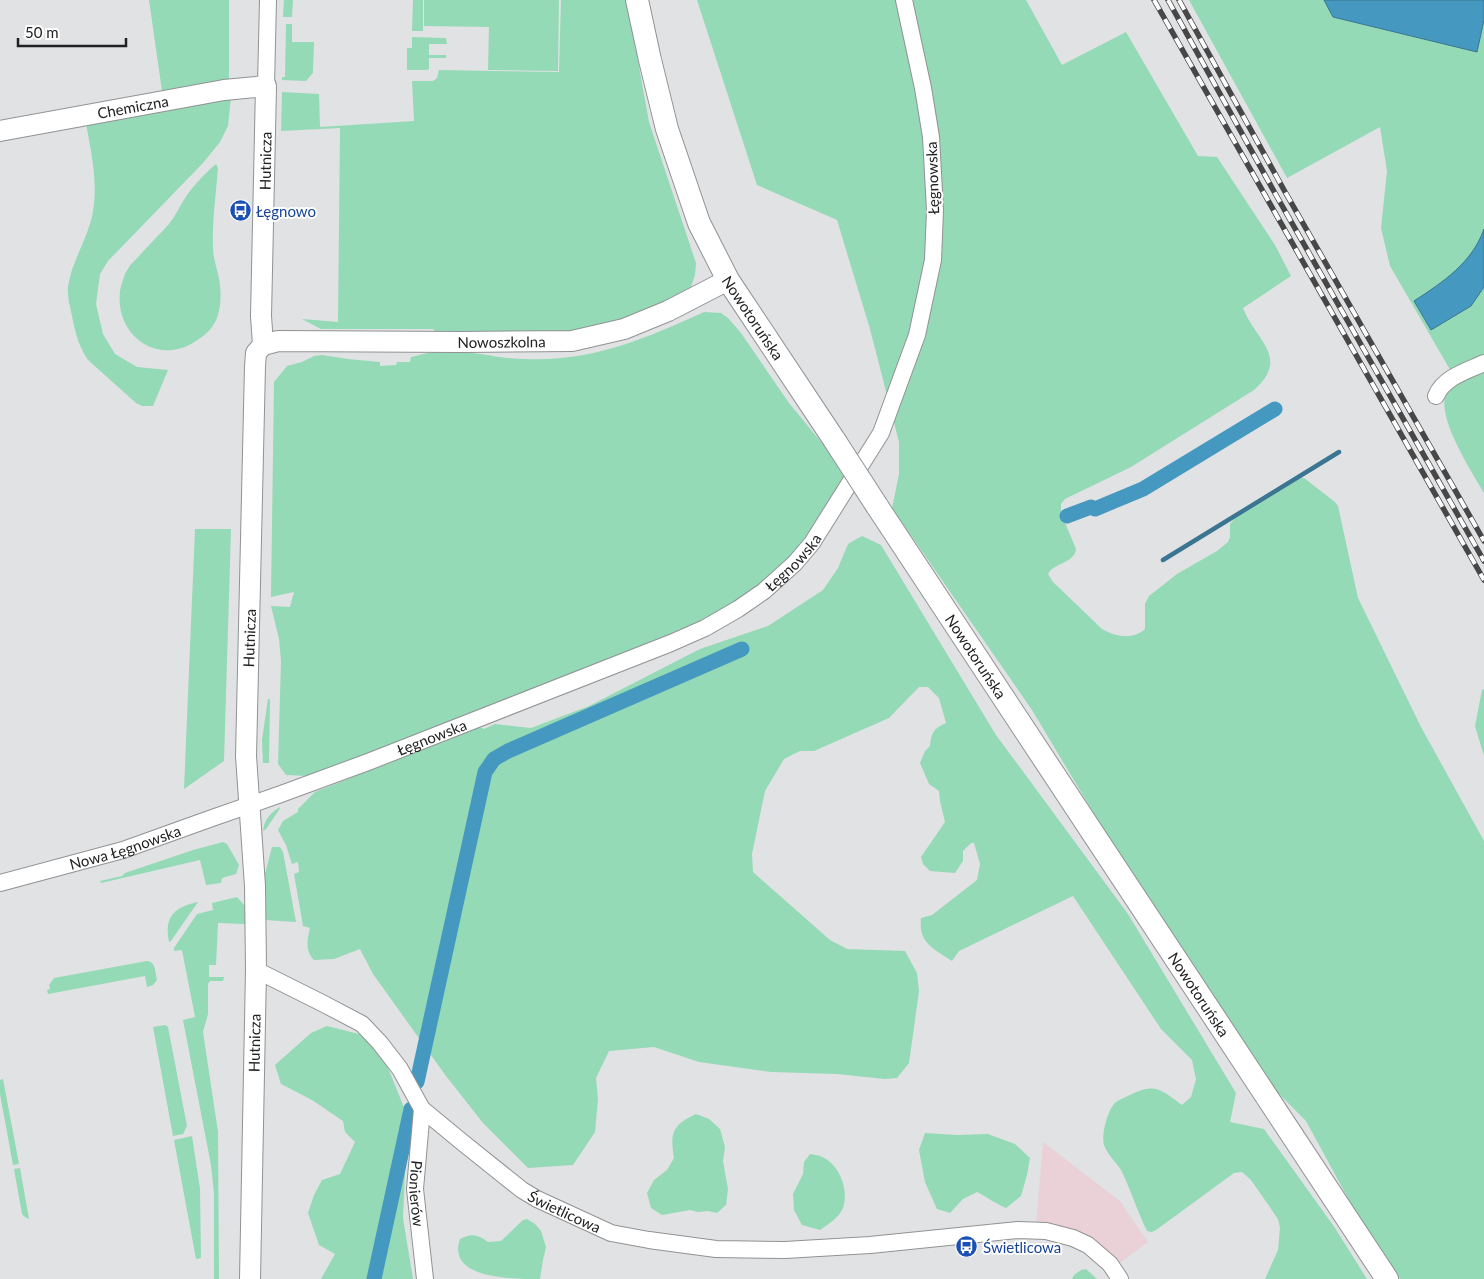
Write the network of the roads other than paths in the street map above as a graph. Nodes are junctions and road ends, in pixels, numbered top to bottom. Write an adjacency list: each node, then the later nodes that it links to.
1 (268, 0): 4 (street, Hutnicza)
2 (637, 0): 6 (main road, Nowotoruńska)
3 (904, 0): 10 (street, Łęgnowska)
4 (266, 86): 5 (street, Chemiczna); 7 (street, Hutnicza)
5 (0, 131)
6 (728, 280): 7 (street, Nowoszkolna); 17 (main road, Nowotoruńska, bridge)
7 (263, 345): 10 (street, Hutnicza)
8 (1484, 363): 9 (street)
9 (1436, 396)
10 (249, 805): 11 (street, Nowa Łęgnowska); 12 (street, Hutnicza)
11 (0, 882)
12 (256, 970): 13 (street, Świetlicowa); 14 (street, Hutnicza)
13 (422, 1109): 15 (street, Pionierów); 16 (street, Świetlicowa)
14 (250, 1279)
15 (424, 1279)
16 (1120, 1279)
17 (1387, 1279)

